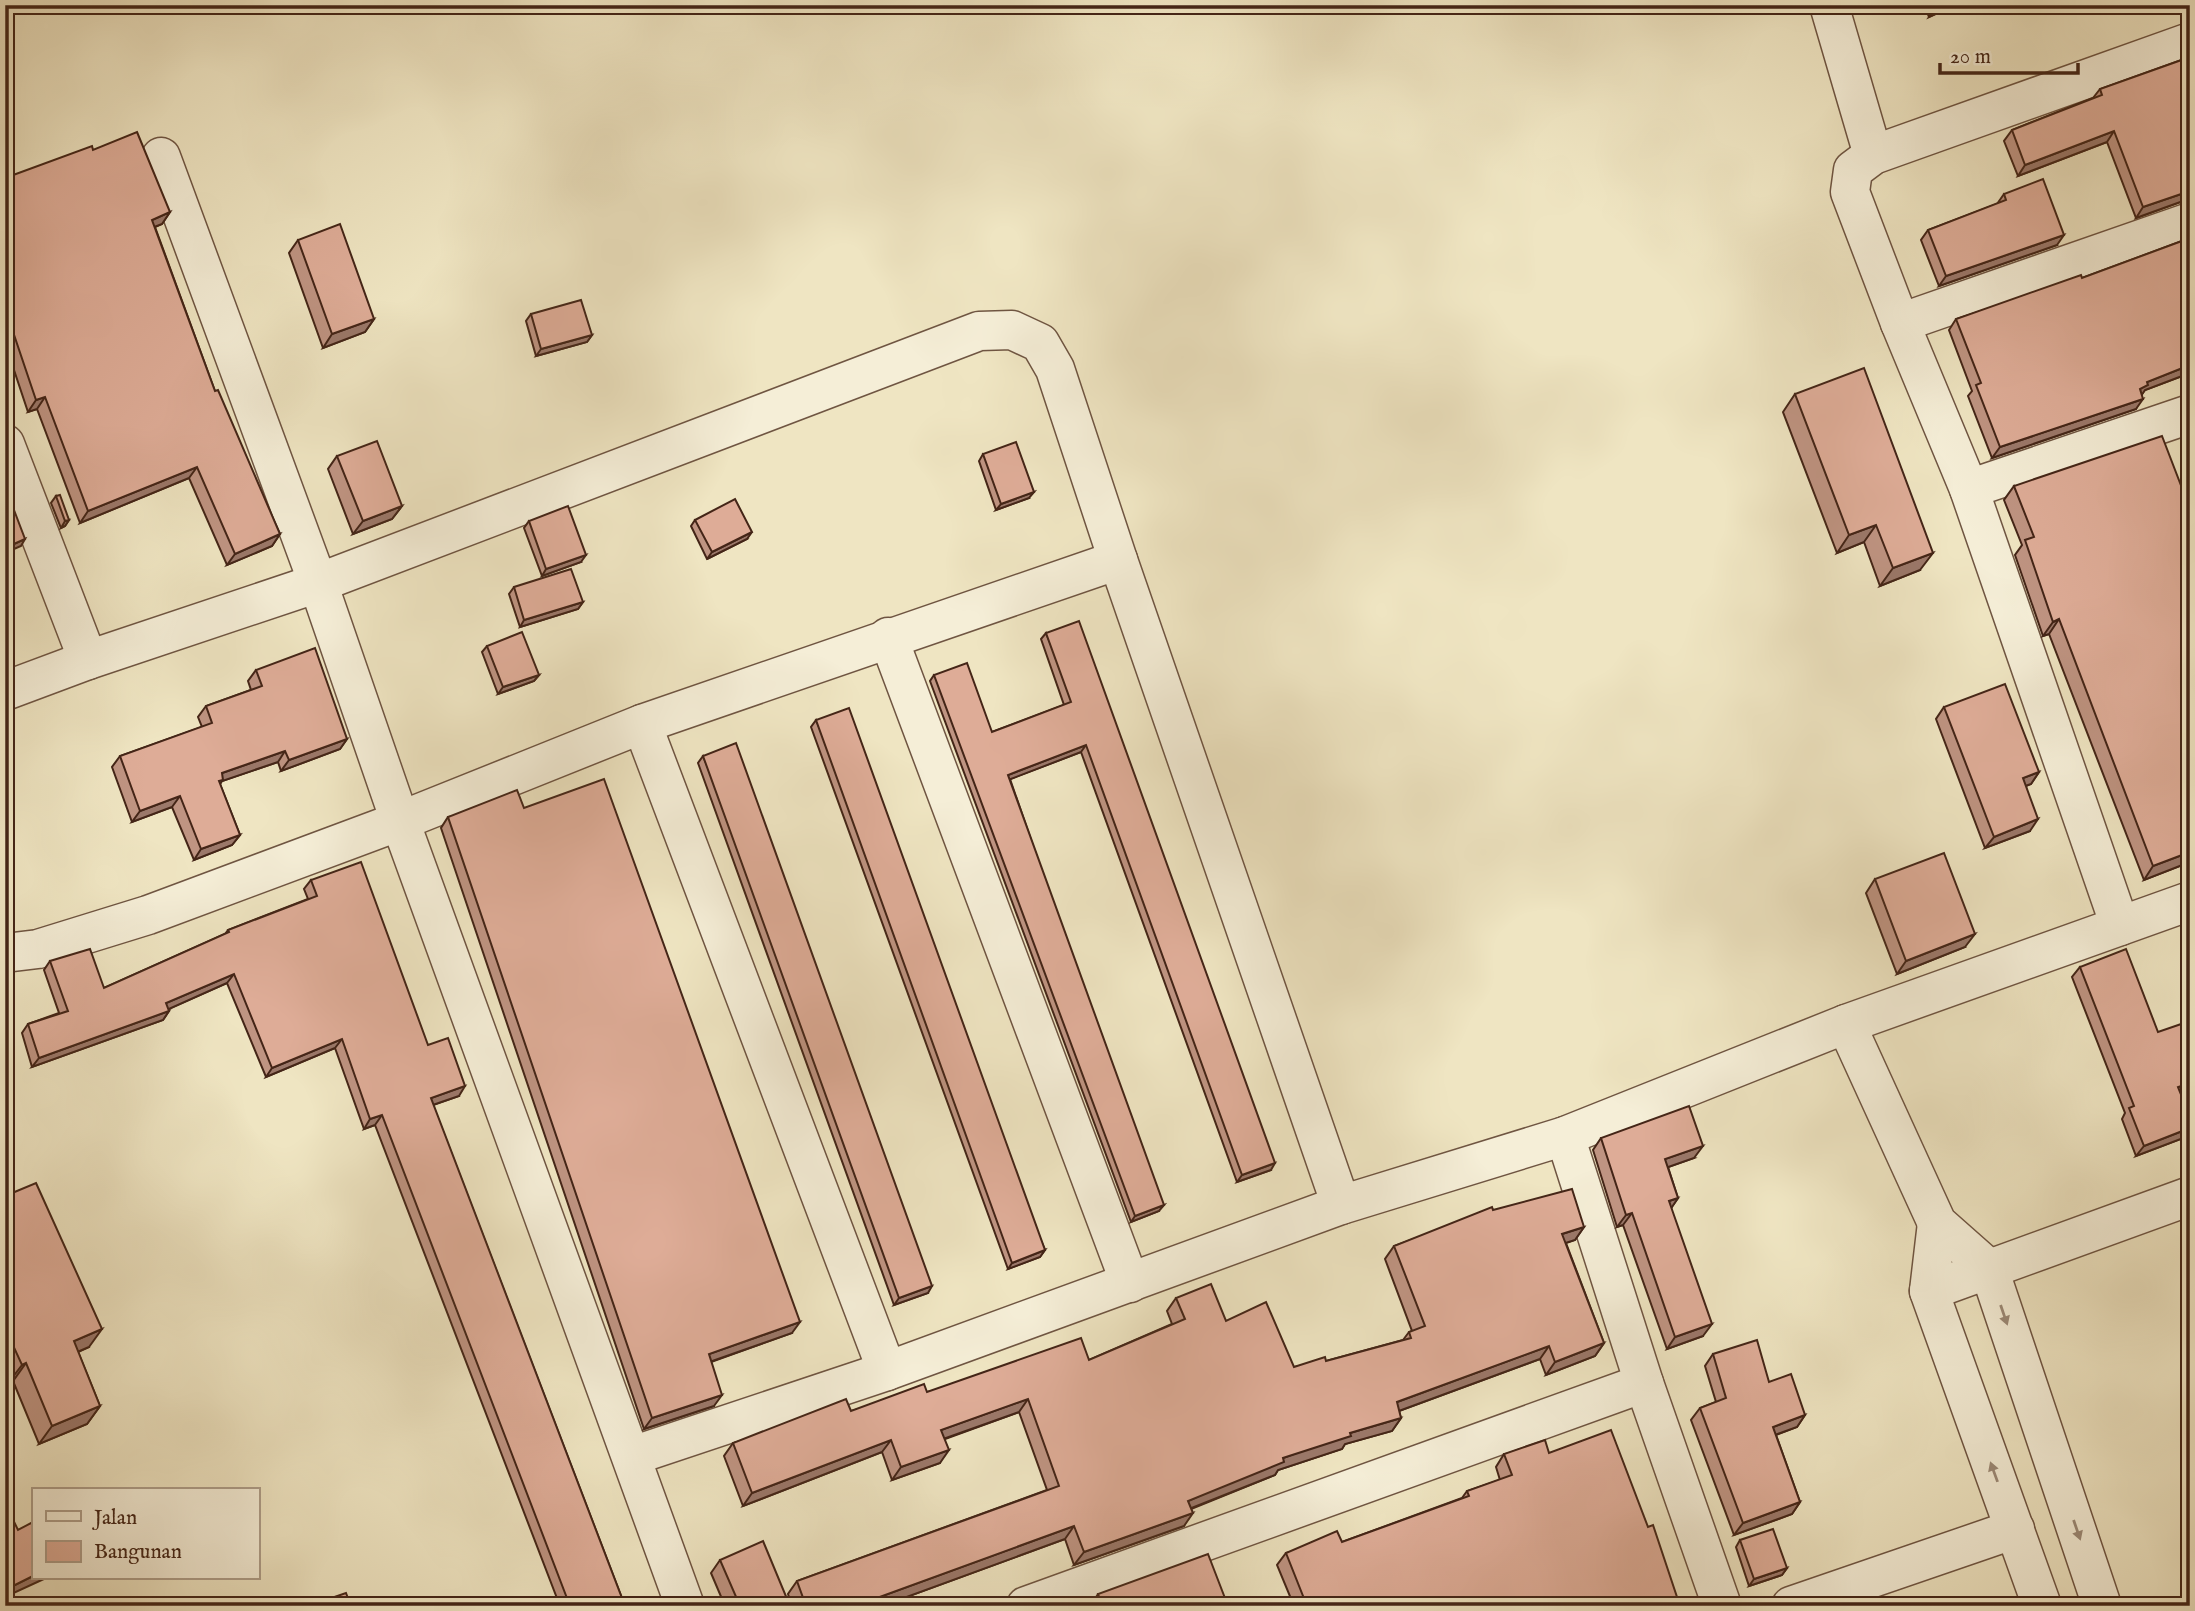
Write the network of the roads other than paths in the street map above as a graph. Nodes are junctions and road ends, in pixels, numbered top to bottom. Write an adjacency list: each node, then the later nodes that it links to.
1 (1829, 5): 3 (street)
2 (2190, 42): 3 (street)
3 (1873, 155): 6 (street)
4 (160, 157): 11 (street)
5 (2190, 222): 6 (street)
6 (1900, 323): 9 (street)
7 (2188, 420): 9 (street)
8 (5, 444): 13 (street)
9 (1969, 489): 18 (street)
10 (1118, 560): 11 (street); 12 (street); 23 (street)
11 (318, 583): 13 (street); 16 (street)
12 (888, 637): 15 (street); 26 (street)
13 (88, 660): 14 (street)
14 (5, 691)
15 (642, 724): 16 (street); 28 (street)
16 (400, 821): 19 (street); 30 (street)
17 (2190, 901): 18 (street)
18 (2120, 926): 20 (street)
19 (5, 953)
20 (1846, 1024): 21 (street); 24 (street)
21 (1565, 1136): 23 (street); 29 (street)
22 (2190, 1196): 25 (street)
23 (1341, 1205): 26 (street)
24 (1937, 1223): 25 (street); 27 (street)
25 (1989, 1269): 27 (street); 37 (street, one-way to 37)
26 (1130, 1283): 28 (street)
27 (1929, 1291): 31 (street, one-way to 27)
28 (887, 1371): 30 (street)
29 (1644, 1383): 33 (street); 34 (street)
30 (632, 1456): 32 (street)
31 (2015, 1529): 35 (street); 36 (street)
32 (685, 1606)
33 (1026, 1606)
34 (1722, 1606)
35 (1791, 1606)
36 (2042, 1606)
37 (2102, 1606)

